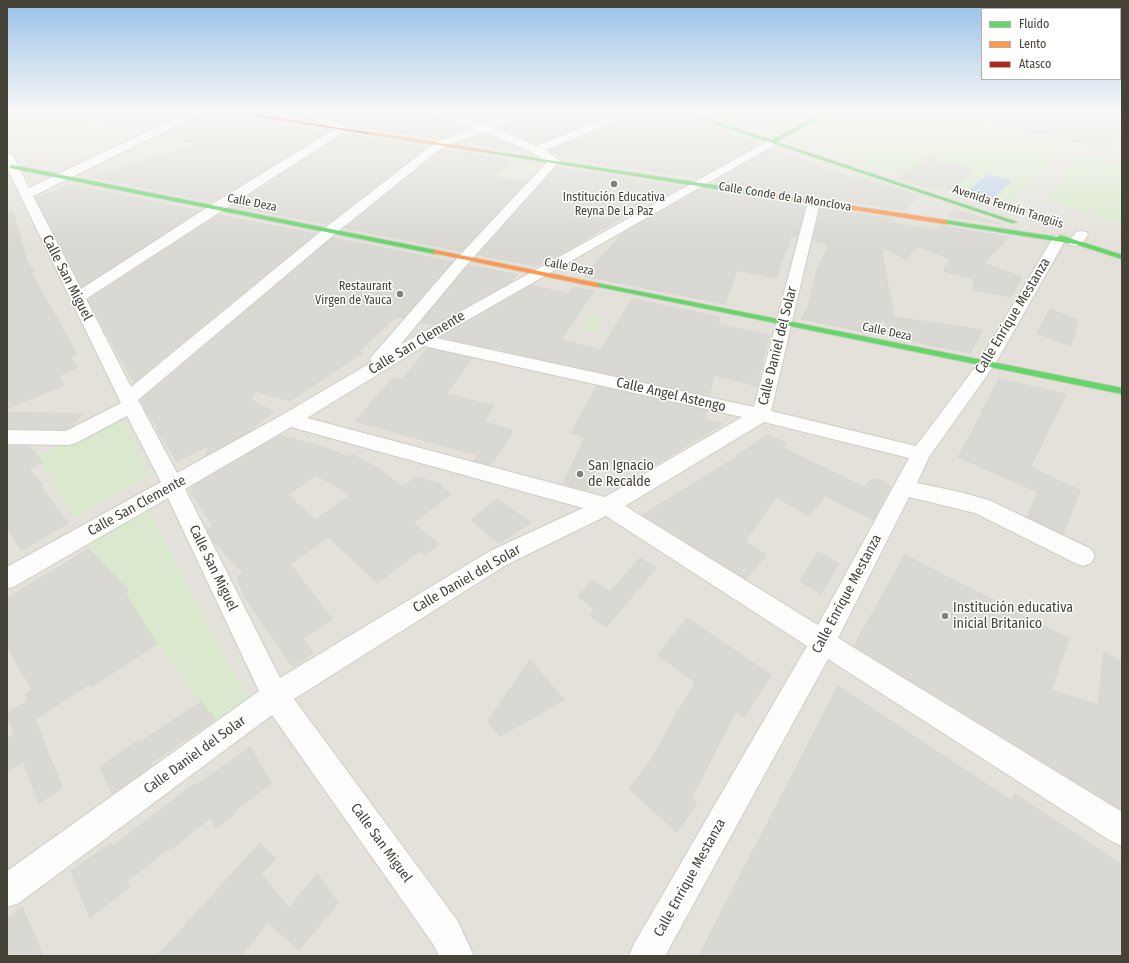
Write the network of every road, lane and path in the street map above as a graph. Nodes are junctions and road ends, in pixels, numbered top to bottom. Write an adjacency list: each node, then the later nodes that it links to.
1 (105, 156): 11 (street)
2 (300, 156): 15 (street)
3 (426, 156): 17 (street)
4 (520, 156): 10 (street, Calle Conde de la Monclova)
5 (546, 156): 10 (street)
6 (747, 156): 12 (street, Calle San Clemente)
7 (824, 156): 18 (street, Avenida Fermín Tangüis)
8 (826, 156): 16 (street, Avenida Fermín Tangüis)
9 (9, 161): 11 (street, Calle Deza); 13 (street, Calle San Miguel)
10 (554, 161): 12 (street, Calle Conde de la Monclova); 21 (street)
11 (62, 177): 13 (street); 15 (street, Calle Deza)
12 (698, 184): 14 (street, Calle Conde de la Monclova); 22 (street, Calle San Clemente)
13 (26, 195): 23 (street, Calle San Miguel)
14 (814, 202): 18 (street, Calle Conde de la Monclova); 24 (street, Calle Daniel del Solar)
15 (216, 208): 17 (street, Calle Deza); 23 (street)
16 (1020, 216)
17 (330, 231): 21 (street, Calle Deza); 29 (street)
18 (1068, 236): 19 (street, Avenida Fermín Tangüis); 20 (street, Avenida Fermín Tangüis); 26 (street, Calle Enrique Mestanza)
19 (1122, 248)
20 (1122, 257)
21 (464, 258): 22 (street, Calle Deza); 27 (street)
22 (538, 273): 24 (street, Calle Deza); 25 (street, Calle San Clemente)
23 (77, 298): 29 (street, Calle San Miguel)
24 (784, 322): 26 (street, Calle Deza); 30 (street, Calle Daniel del Solar)
25 (421, 340): 27 (street, Calle San Clemente); 30 (street, Calle Angel Astengo)
26 (986, 364): 28 (street, Calle Deza); 33 (street, Calle Enrique Mestanza)
27 (368, 372): 31 (street, Calle San Clemente)
28 (1122, 391)
29 (129, 402): 32 (street); 34 (street, Calle San Miguel)
30 (761, 415): 33 (street, Calle Angel Astengo); 36 (street, Calle Daniel del Solar)
31 (289, 420): 34 (street, Calle San Clemente); 36 (street)
32 (7, 437)
33 (921, 454): 35 (street, Calle Enrique Mestanza)
34 (173, 486): 38 (street, Calle San Clemente); 40 (street, Calle San Miguel)
35 (903, 488): 37 (street); 39 (street, Calle Enrique Mestanza)
36 (607, 506): 39 (street); 40 (street, Calle Daniel del Solar)
37 (1083, 556)
38 (7, 579)
39 (823, 642): 41 (street); 44 (street, Calle Enrique Mestanza)
40 (275, 696): 42 (street, Calle Daniel del Solar); 43 (street, Calle San Miguel)
41 (1122, 830)
42 (7, 891)
43 (457, 956)
44 (646, 956)

